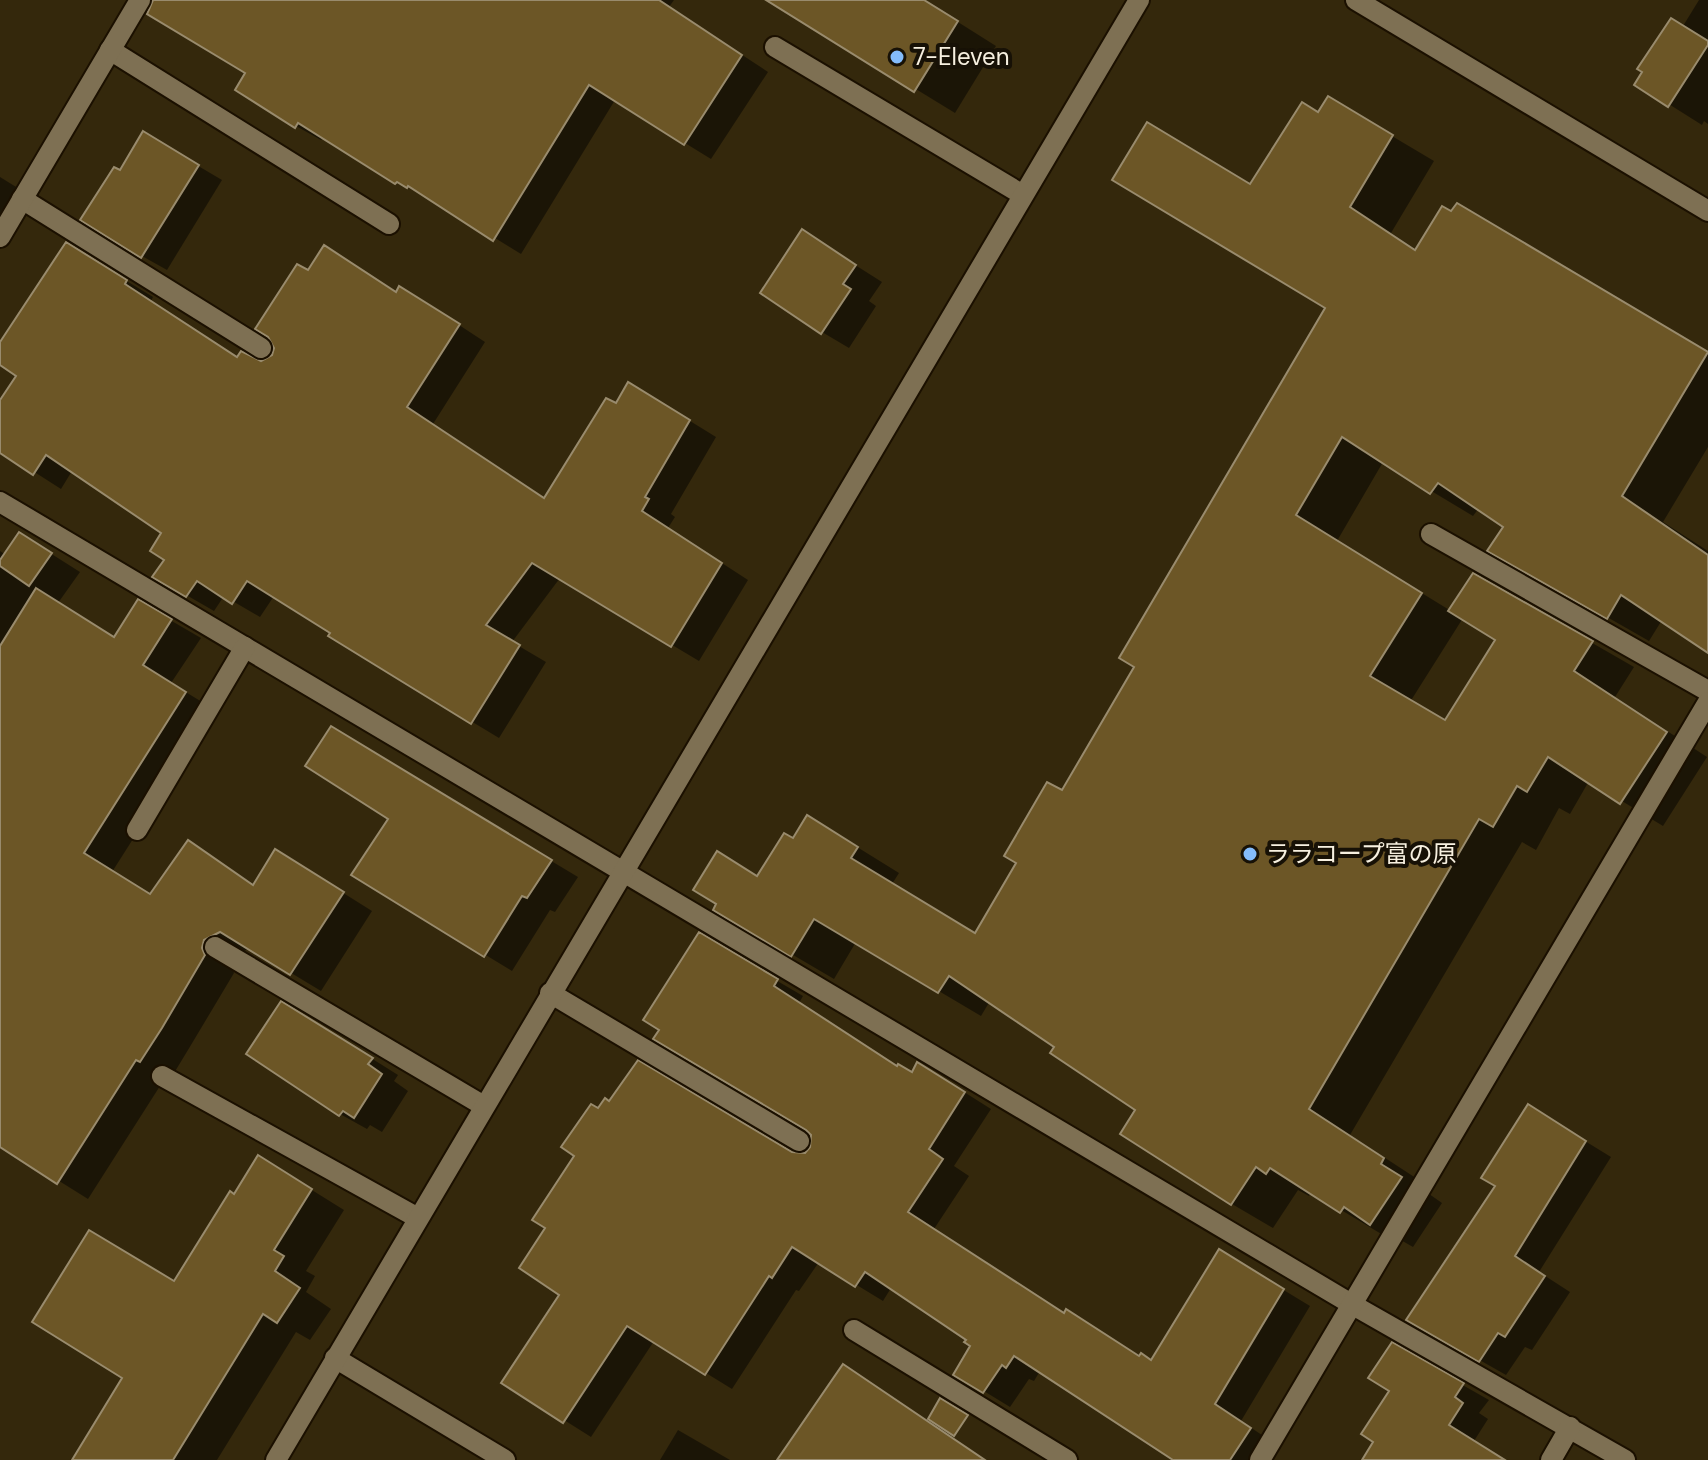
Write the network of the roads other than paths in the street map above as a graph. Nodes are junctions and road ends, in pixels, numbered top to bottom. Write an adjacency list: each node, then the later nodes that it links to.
1 (140, 0): 5 (street)
2 (1139, 0): 6 (street)
3 (1356, 0): 8 (street)
4 (775, 47): 6 (street)
5 (110, 50): 7 (street); 9 (street)
6 (1023, 195): 17 (street)
7 (22, 199): 10 (street); 11 (street)
8 (1708, 211)
9 (389, 224)
10 (0, 237)
11 (261, 348)
12 (0, 502): 14 (street)
13 (1431, 534): 15 (street)
14 (245, 647): 16 (street); 17 (street)
15 (1707, 702): 24 (street)
16 (137, 830)
17 (623, 870): 19 (street); 24 (street)
18 (215, 947): 21 (street)
19 (550, 993): 21 (street); 22 (street)
20 (162, 1076): 23 (street)
21 (484, 1106): 23 (street)
22 (799, 1141)
23 (418, 1218): 26 (street)
24 (1353, 1305): 27 (street); 31 (street)
25 (854, 1330): 30 (street)
26 (335, 1358): 28 (street); 29 (street)
27 (1570, 1427): 32 (street); 33 (street)
28 (276, 1460)
29 (505, 1460)
30 (1067, 1460)
31 (1260, 1460)
32 (1551, 1460)
33 (1625, 1460)

